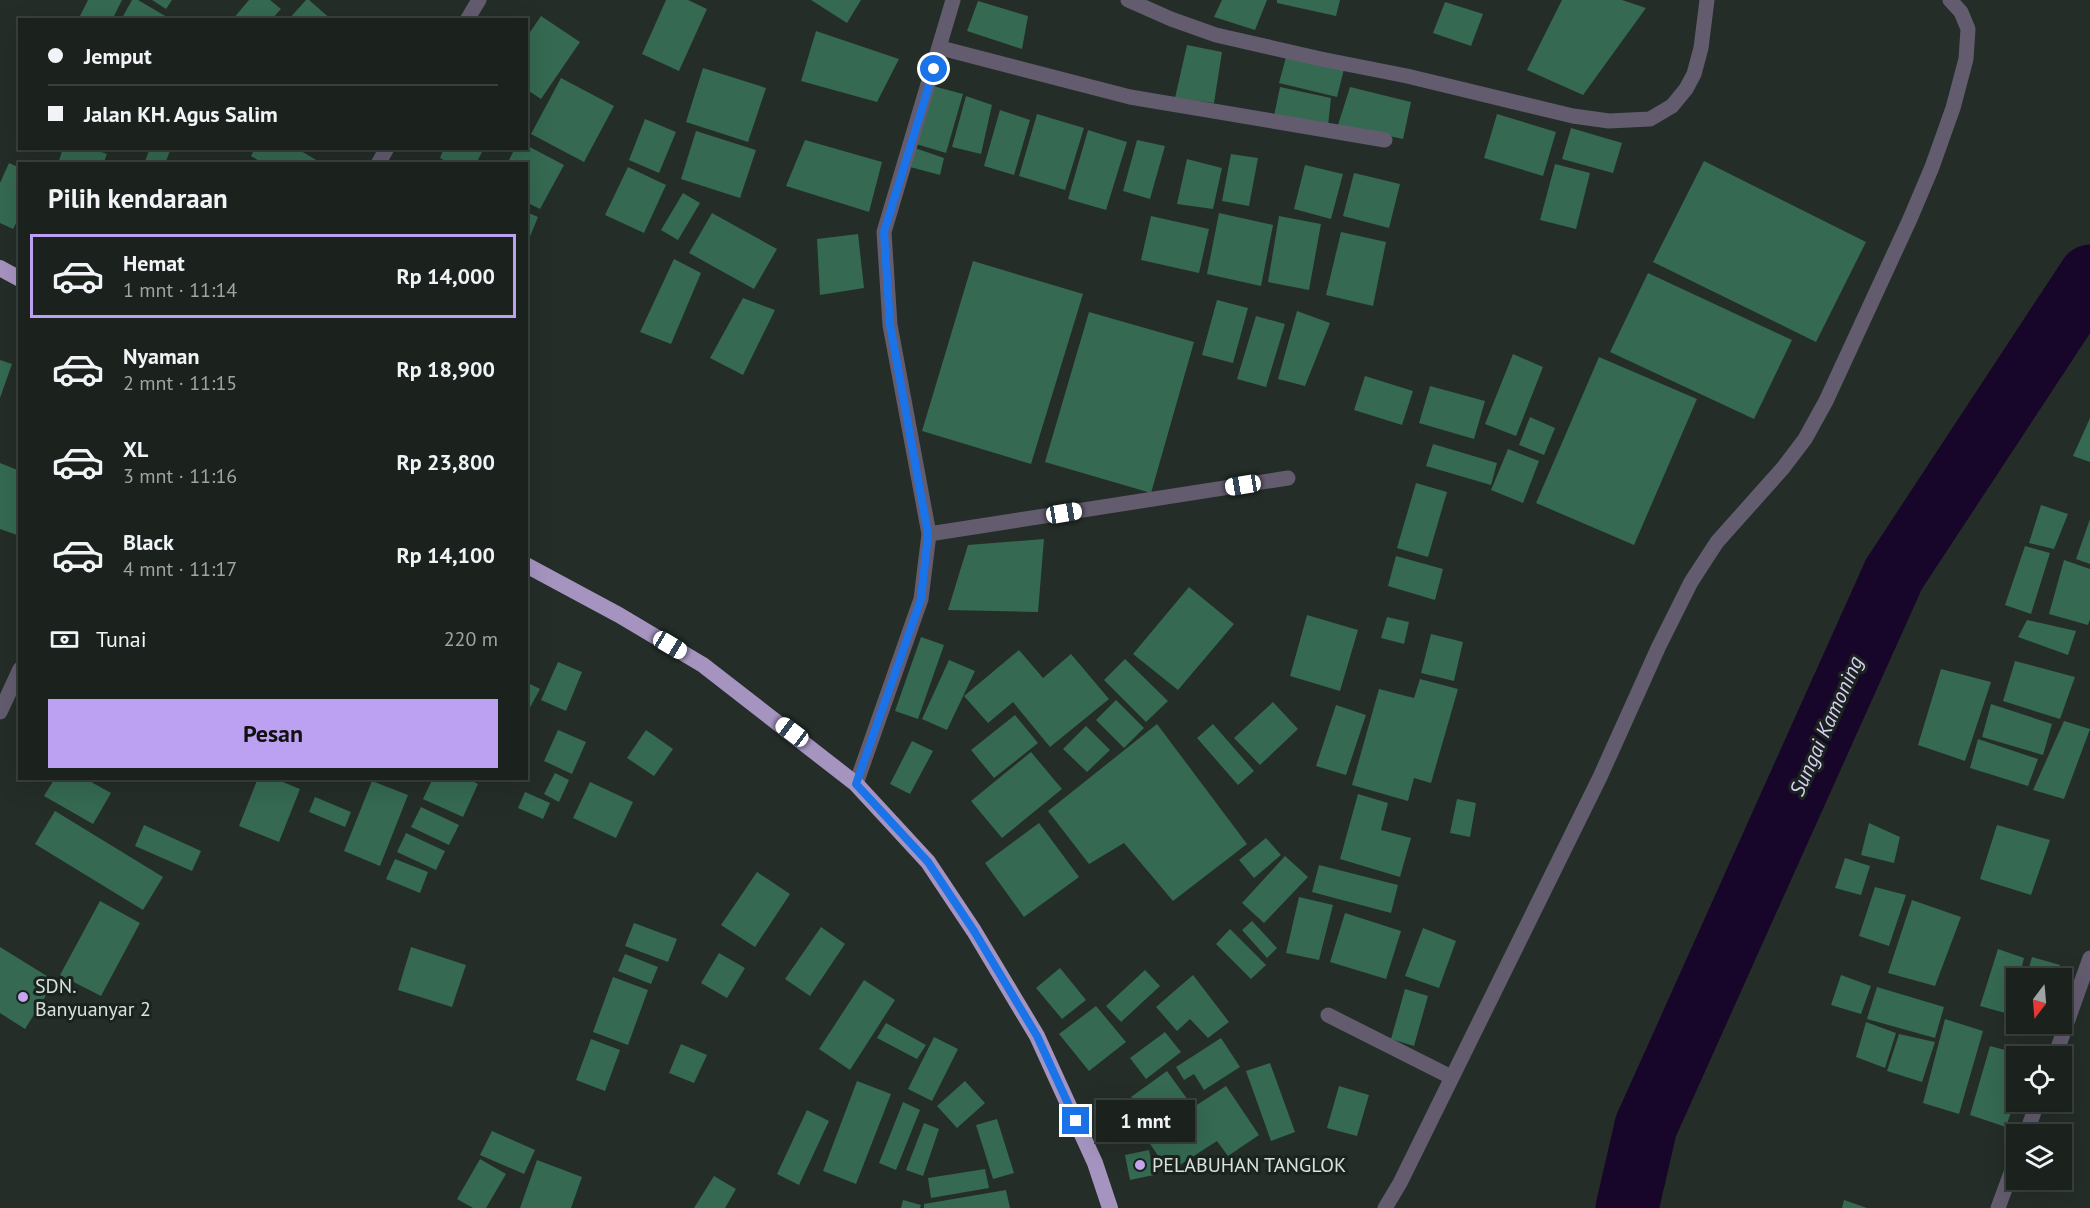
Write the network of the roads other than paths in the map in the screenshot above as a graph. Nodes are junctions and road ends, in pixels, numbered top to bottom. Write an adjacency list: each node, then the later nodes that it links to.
1 (479, 0): 6 (street)
2 (954, 0): 7 (street)
3 (1128, 0): 4 (street)
4 (1707, 0)
5 (1950, 0): 20 (street)
6 (467, 18)
7 (940, 48): 8 (street); 12 (street)
8 (1385, 140)
9 (0, 268): 10 (highway)
10 (18, 278)
11 (1288, 478): 12 (street)
12 (928, 534): 16 (street)
13 (528, 566): 16 (highway)
14 (18, 673): 15 (street)
15 (0, 712)
16 (856, 784): 22 (highway)
17 (2090, 958): 19 (street)
18 (1328, 1015): 20 (street)
19 (2059, 1046)
20 (1451, 1077): 23 (street)
21 (2006, 1186): 24 (street)
22 (1110, 1208)
23 (1385, 1208)
24 (1998, 1208)

